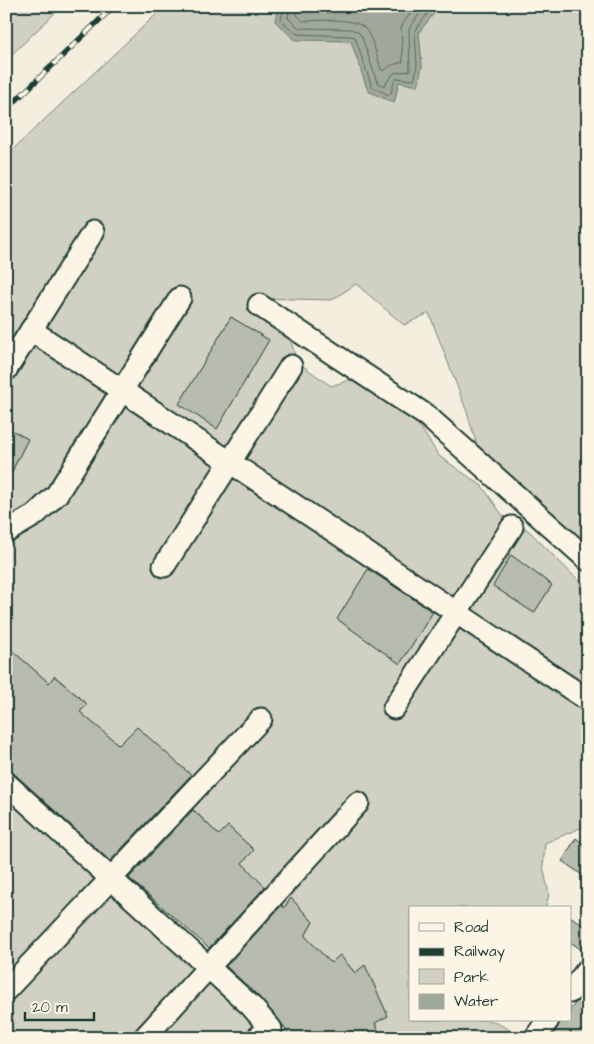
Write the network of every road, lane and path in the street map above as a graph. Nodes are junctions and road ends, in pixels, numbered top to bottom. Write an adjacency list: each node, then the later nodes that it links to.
1 (93, 232): 4 (street)
2 (180, 298): 7 (street)
3 (259, 305): 11 (street)
4 (31, 330): 6 (street); 7 (street)
5 (291, 366): 8 (street)
6 (6, 370)
7 (122, 390): 8 (street); 10 (street)
8 (230, 462): 12 (street); 13 (street)
9 (512, 527): 13 (street)
10 (6, 532)
11 (588, 560)
12 (164, 566)
13 (456, 612): 14 (street); 15 (street)
14 (588, 700)
15 (394, 708)
16 (261, 719): 19 (street)
17 (6, 783): 19 (street)
18 (358, 803): 20 (street)
19 (110, 878): 20 (street); 23 (street)
20 (208, 968): 25 (street); 26 (street)
21 (588, 969): 22 (street)
22 (572, 989)
23 (6, 990)
24 (547, 1022): 27 (street)
25 (268, 1035)
26 (144, 1038)
27 (535, 1038)

